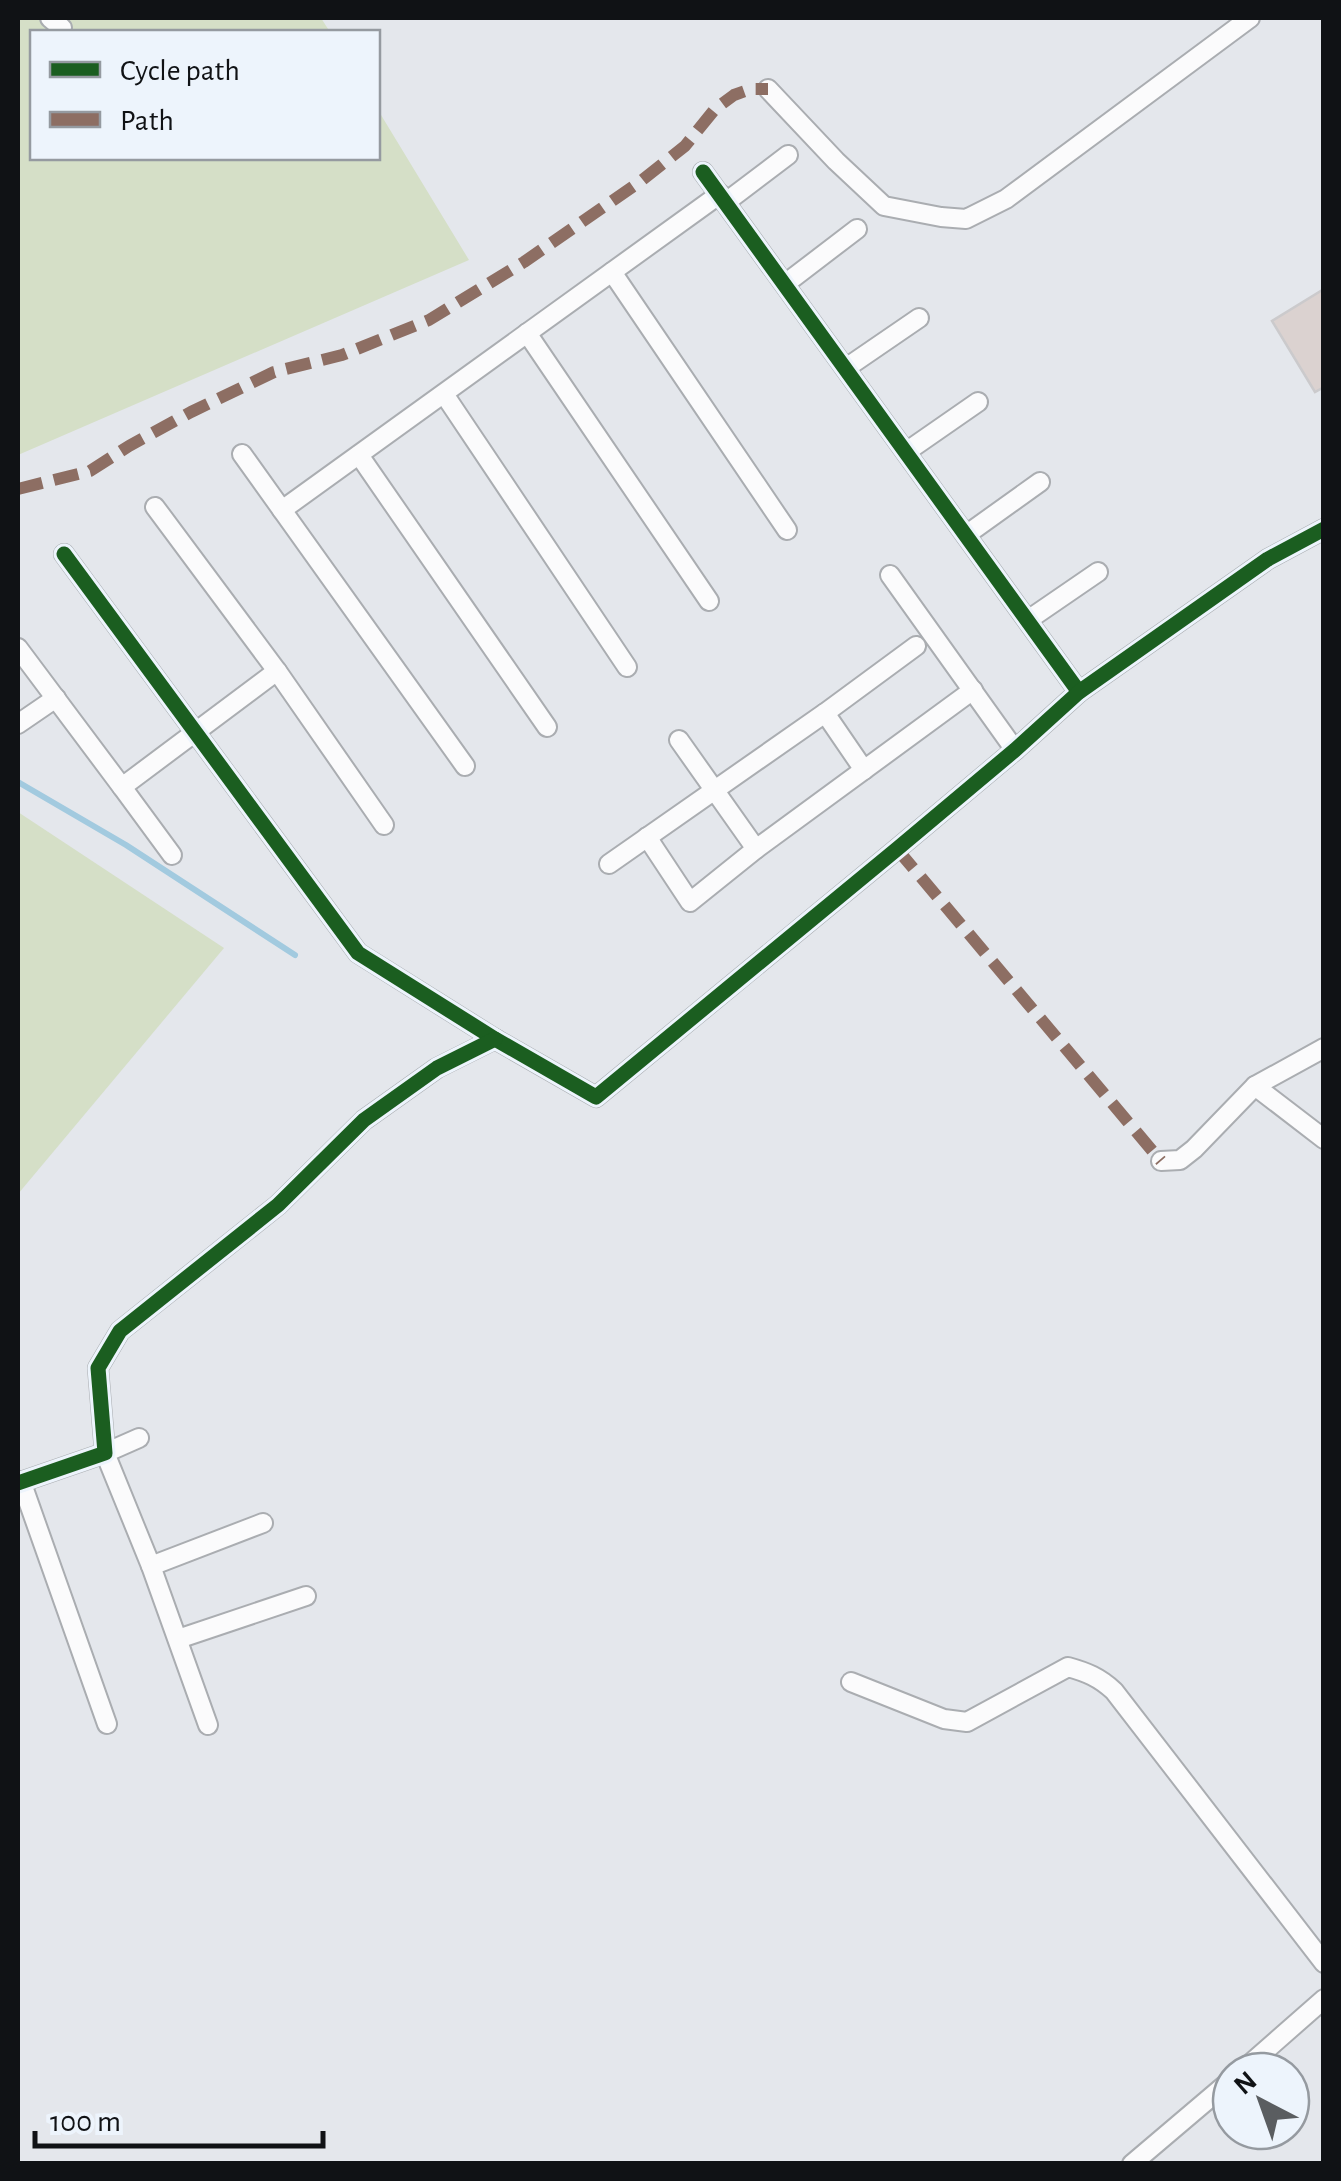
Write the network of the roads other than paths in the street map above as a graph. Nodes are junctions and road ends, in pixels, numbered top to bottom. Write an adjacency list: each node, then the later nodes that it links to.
1 (1250, 18): 2 (street)
2 (768, 89)
3 (788, 156): 5 (street)
4 (704, 172): 5 (street)
5 (723, 198): 7 (street); 8 (street)
6 (857, 229): 8 (street)
7 (612, 272): 10 (street); 21 (street)
8 (785, 284): 11 (street)
9 (920, 318): 11 (street)
10 (528, 333): 12 (street); 26 (street)
11 (846, 368): 14 (street)
12 (444, 394): 16 (street); 30 (street)
13 (978, 402): 14 (street)
14 (906, 452): 22 (street)
15 (242, 454): 19 (street)
16 (359, 455): 19 (street); 37 (street)
17 (1040, 482): 22 (street)
18 (154, 507): 31 (street)
19 (282, 510): 41 (street)
20 (1324, 529): 33 (street)
21 (787, 530)
22 (966, 535): 27 (street)
23 (64, 554): 38 (street)
24 (1098, 572): 27 (street)
25 (890, 575): 32 (street)
26 (709, 600)
27 (1028, 620): 33 (street)
28 (916, 646): 35 (street)
29 (18, 648): 34 (street)
30 (627, 667)
31 (277, 671): 38 (street); 45 (street)
32 (972, 690): 40 (street); 42 (street)
33 (1080, 692): 40 (street)
34 (56, 698): 36 (street); 43 (street)
35 (825, 713): 42 (street); 44 (street)
36 (18, 724)
37 (547, 727)
38 (196, 732): 43 (street); 50 (street)
39 (679, 740): 44 (street)
40 (1015, 750): 50 (street)
41 (466, 766)
42 (864, 770): 47 (street)
43 (122, 787): 48 (street)
44 (714, 790): 46 (street); 47 (street)
45 (384, 825)
46 (647, 837): 47 (street); 49 (street)
47 (756, 850)
48 (172, 855)
49 (609, 864)
50 (494, 1039): 56 (street)
51 (1324, 1048): 52 (street)
52 (1255, 1086): 53 (street); 54 (street)
53 (1324, 1139)
54 (1161, 1161)
55 (139, 1438): 56 (street)
56 (105, 1453): 57 (street); 59 (street)
57 (20, 1482): 63 (street)
58 (263, 1523): 59 (street)
59 (152, 1566): 61 (street)
60 (306, 1596): 61 (street)
61 (178, 1639): 64 (street)
62 (851, 1682): 65 (street)
63 (107, 1724)
64 (208, 1725)
65 (1324, 1963)
66 (1324, 1999): 67 (street)
67 (1265, 2051)
68 (1211, 2097): 69 (street)
69 (1132, 2164)

